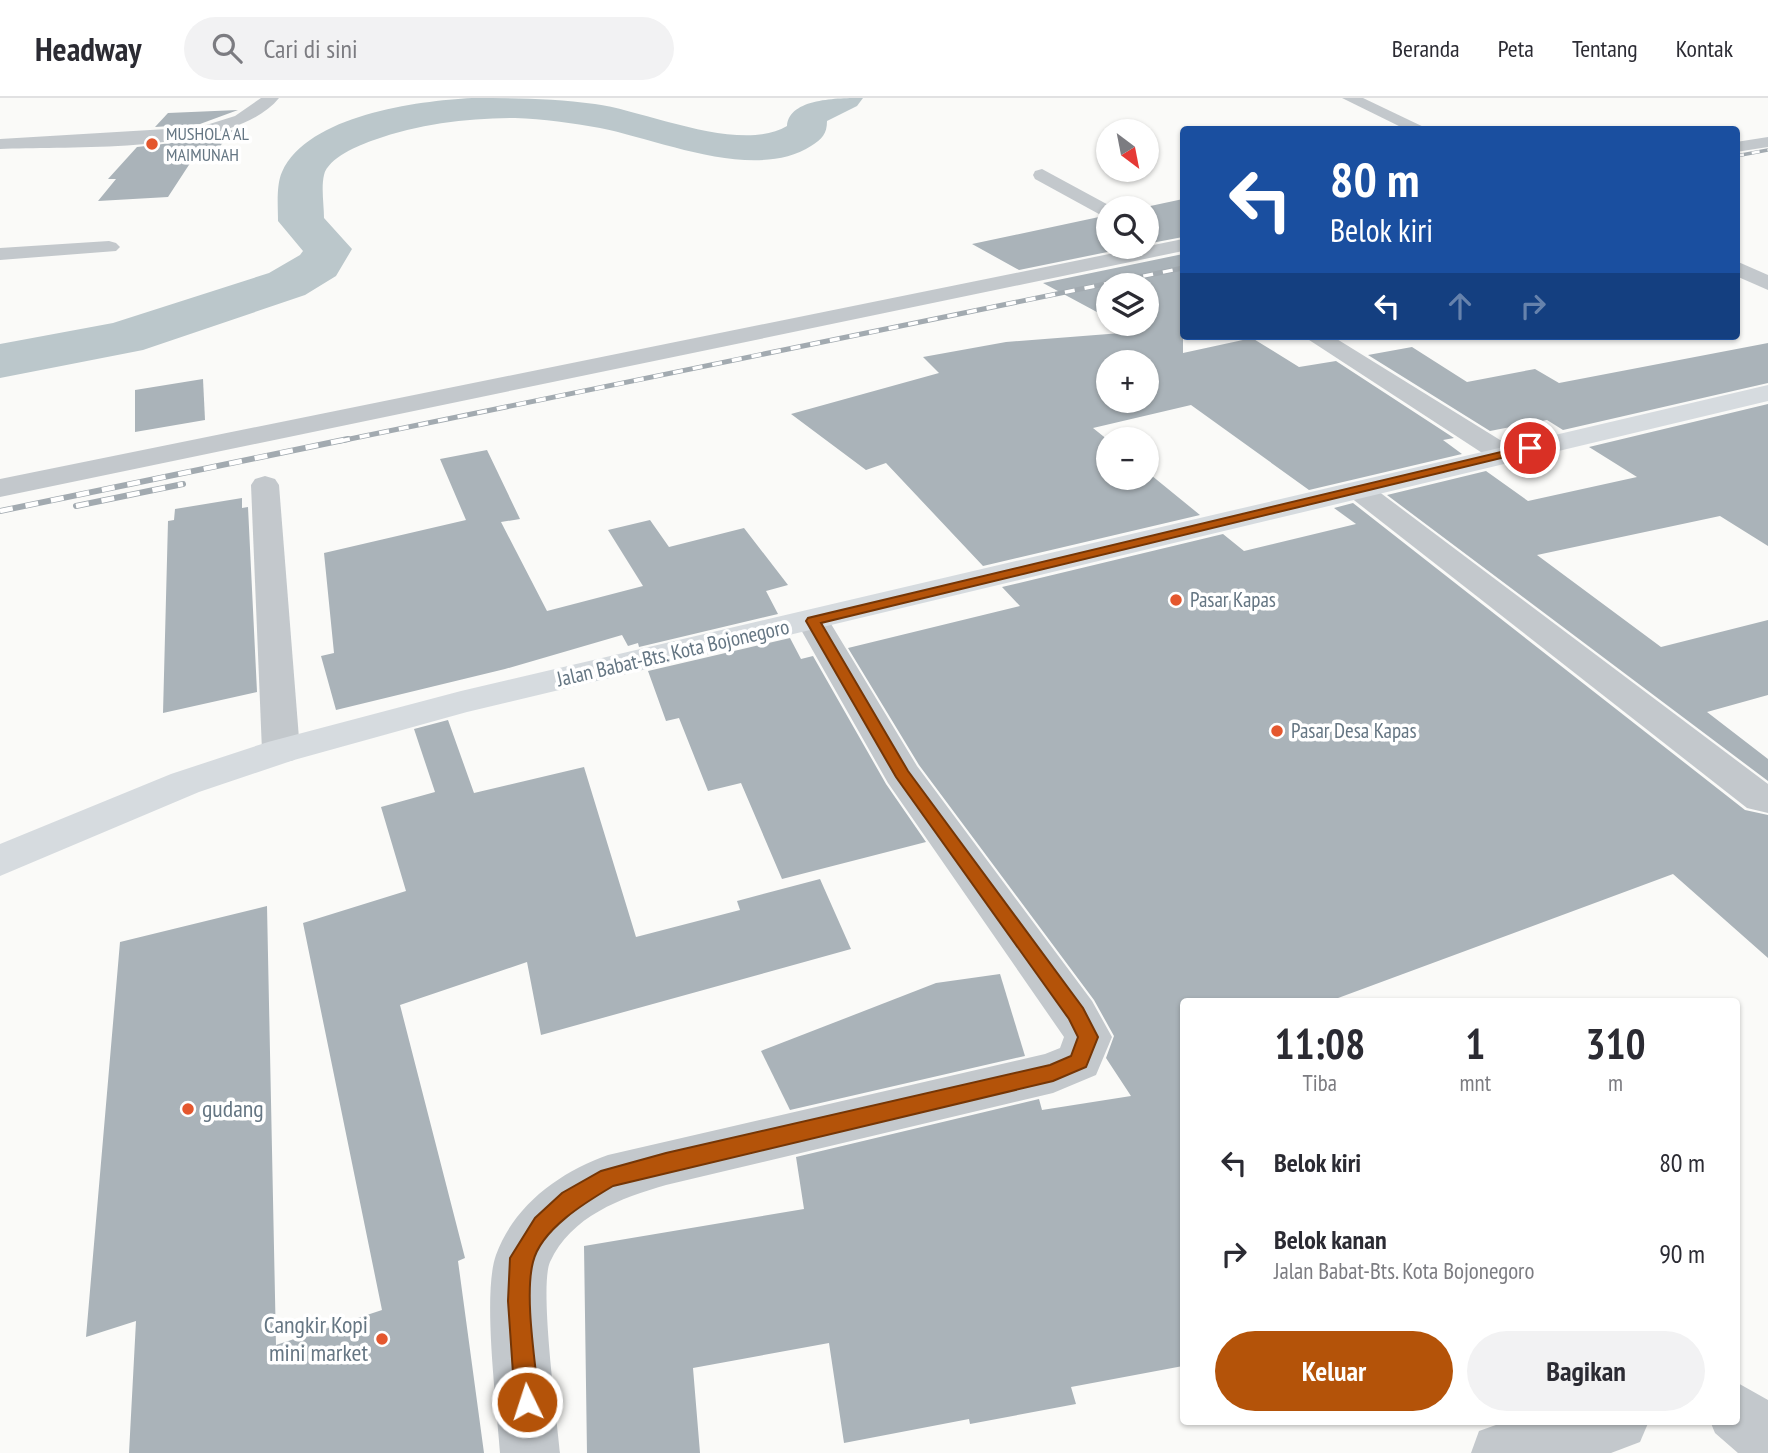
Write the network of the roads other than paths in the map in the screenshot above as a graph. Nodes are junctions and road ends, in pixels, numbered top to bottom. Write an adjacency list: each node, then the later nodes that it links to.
1 (271, 98): 5 (street)
2 (1350, 98): 3 (street)
3 (1413, 126)
4 (1768, 142): 6 (street)
5 (0, 144)
6 (1740, 146)
7 (1042, 175): 8 (street)
8 (1096, 206)
9 (1159, 240): 11 (street)
10 (109, 247): 12 (street)
11 (1176, 247): 19 (street)
12 (0, 254)
13 (1740, 270): 14 (street)
14 (1768, 283)
15 (1321, 340): 17 (street)
16 (1768, 393): 17 (highway, Jalan Babat-Bts. Kota Bojonegoro)
17 (1503, 454): 20 (highway, Jalan Babat-Bts. Kota Bojonegoro)
18 (265, 485): 22 (street)
19 (0, 488)
20 (1360, 491): 21 (highway, Jalan Babat-Bts. Kota Bojonegoro); 23 (street)
21 (813, 621): 22 (highway, Jalan Babat-Bts. Kota Bojonegoro); 28 (street)
22 (281, 751): 24 (highway, Jalan Babat-Bts. Kota Bojonegoro)
23 (1766, 802)
24 (0, 861)
25 (1740, 1415): 27 (street)
26 (1604, 1425): 29 (street)
27 (1768, 1446)
28 (530, 1453)
29 (1501, 1453)

